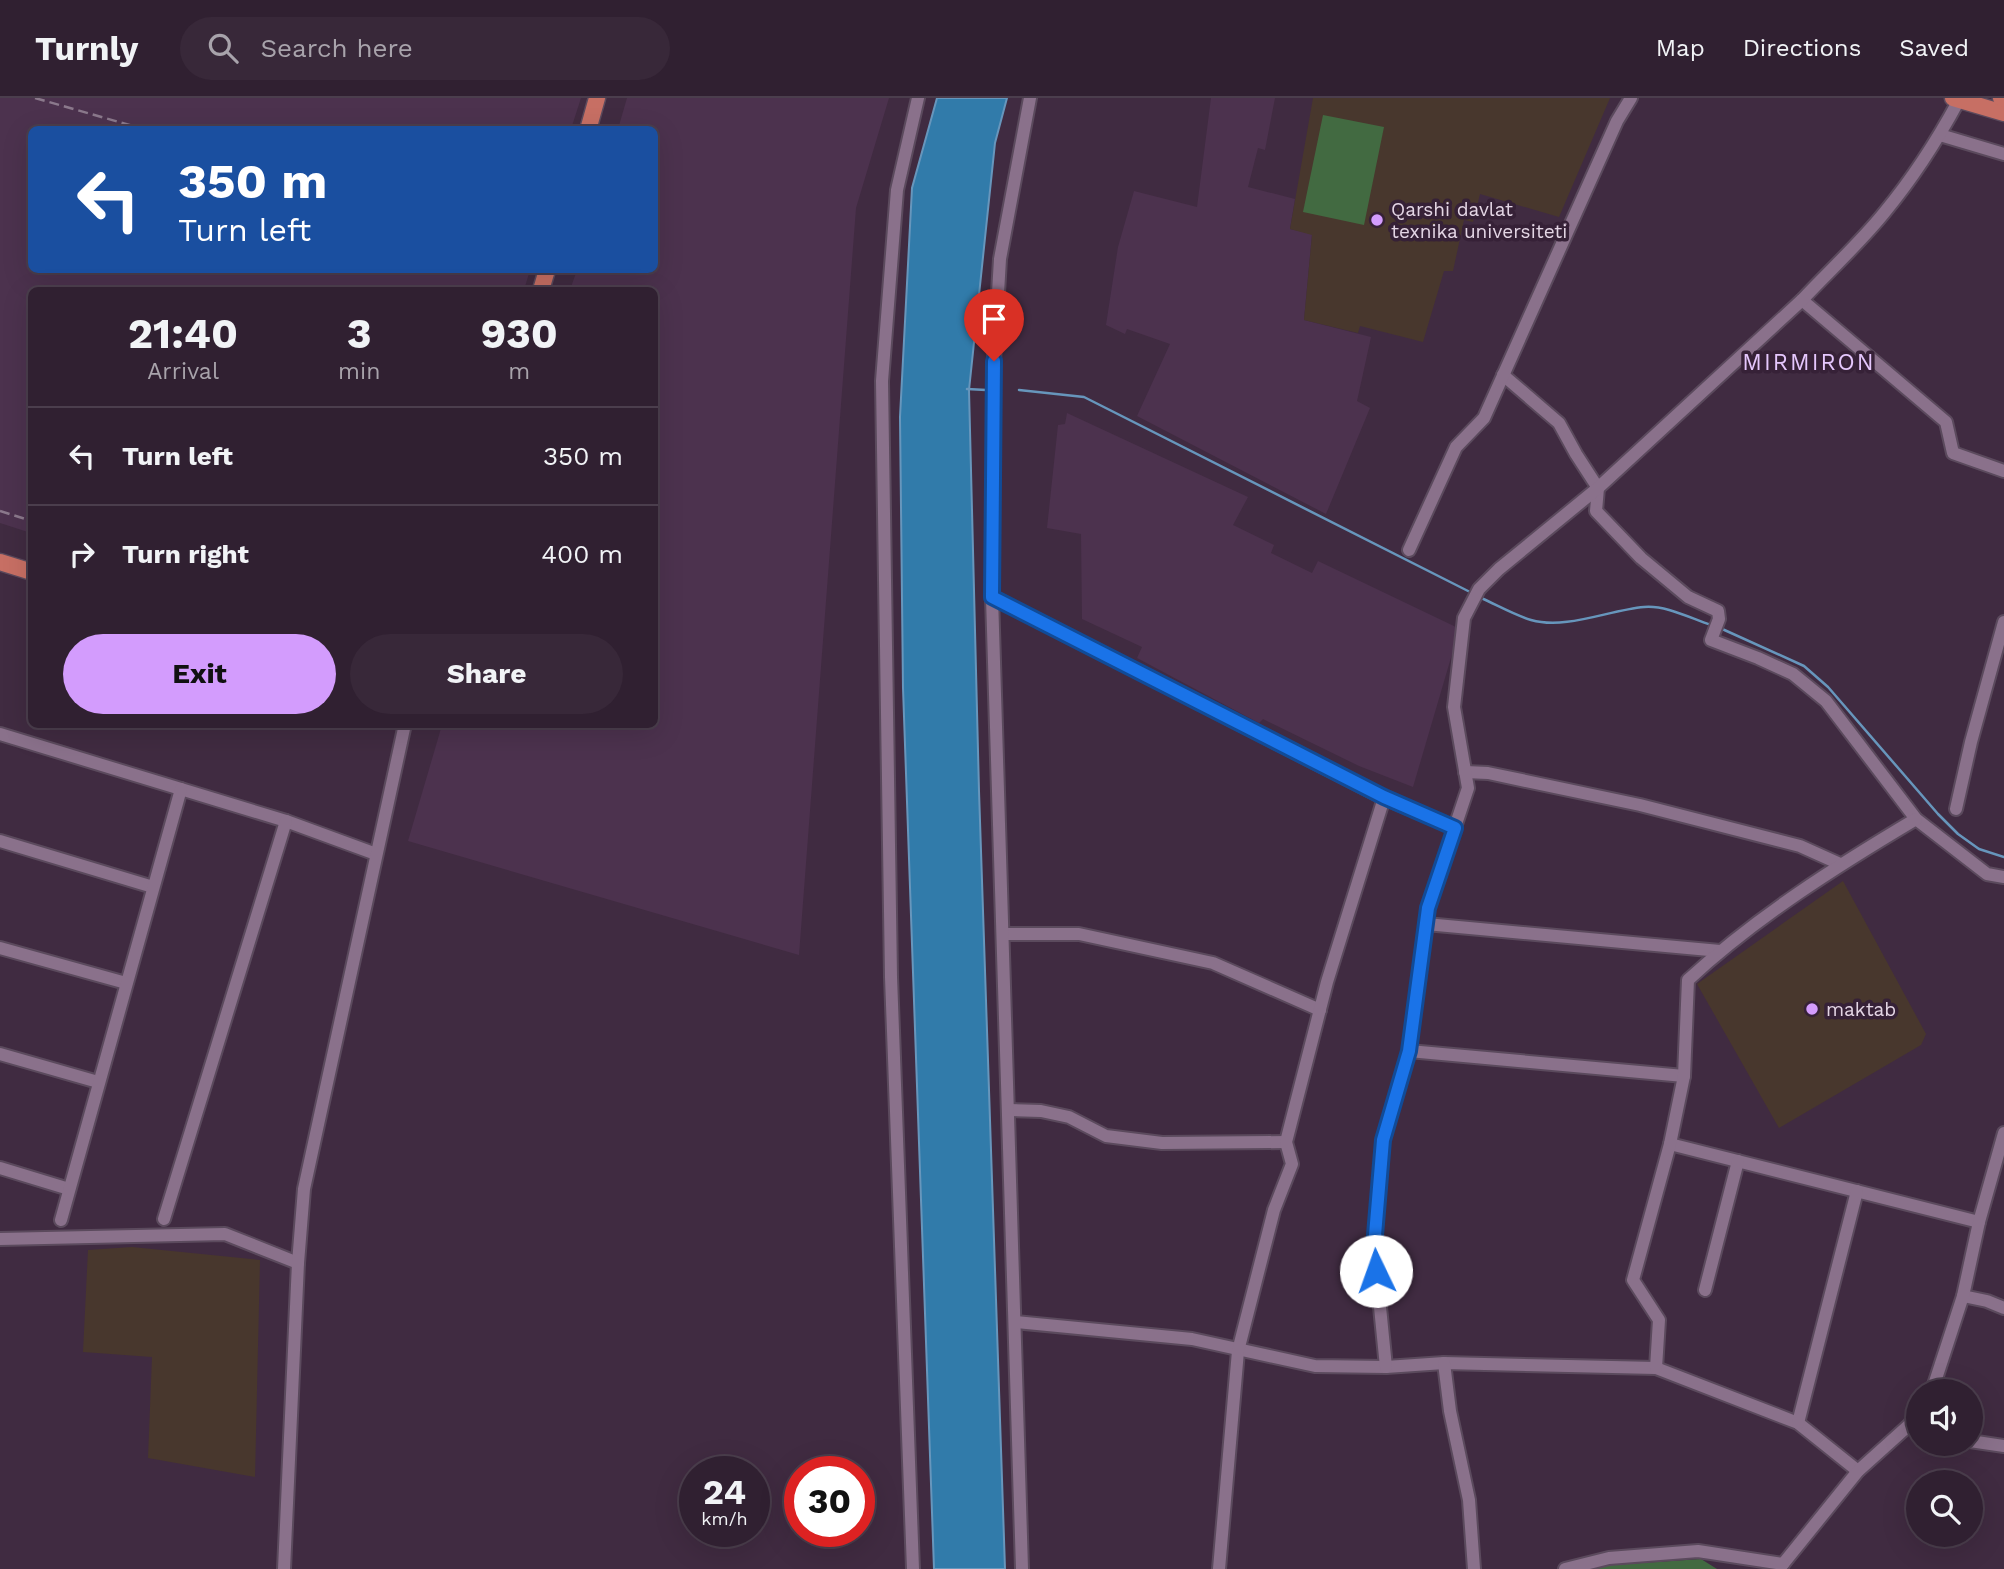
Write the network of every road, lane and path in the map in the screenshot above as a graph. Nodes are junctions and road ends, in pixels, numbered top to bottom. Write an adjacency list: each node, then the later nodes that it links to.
1 (597, 98): 7 (main road)
2 (918, 98): 72 (street)
3 (1030, 98): 17 (street)
4 (1630, 98): 11 (street)
5 (1956, 99): 6 (main road); 8 (street)
6 (2004, 113)
7 (589, 126)
8 (1940, 135): 9 (street); 10 (street)
9 (2004, 154)
10 (1802, 300): 12 (street); 13 (street)
11 (1503, 375): 13 (street); 14 (street)
12 (2004, 471)
13 (1598, 488): 21 (street); 25 (street)
14 (1409, 550)
15 (0, 562): 16 (main road)
16 (28, 571)
17 (992, 597): 23 (street); 34 (street)
18 (2004, 622): 24 (street)
19 (404, 728): 29 (street)
20 (0, 734): 22 (street)
21 (1465, 772): 27 (street); 30 (street)
22 (181, 789): 26 (street); 32 (street)
23 (1384, 797): 27 (street); 38 (street)
24 (1956, 809)
25 (1916, 819): 30 (street); 31 (street)
26 (286, 821): 29 (street); 51 (street)
27 (1455, 828): 33 (street)
28 (0, 841): 32 (street)
29 (376, 854): 55 (street)
30 (1840, 864): 36 (street)
31 (2004, 877)
32 (153, 887): 37 (street)
33 (1426, 925): 36 (street); 39 (street)
34 (1003, 934): 38 (street); 43 (street)
35 (0, 948): 37 (street)
36 (1720, 951): 41 (street)
37 (126, 984): 42 (street)
38 (1320, 1010): 45 (street)
39 (1409, 1051): 41 (street); 62 (street)
40 (0, 1054): 42 (street)
41 (1684, 1076): 46 (street)
42 (98, 1082): 49 (street)
43 (1009, 1110): 45 (street); 59 (street)
44 (2004, 1133): 53 (street)
45 (1286, 1142): 60 (street)
46 (1670, 1144): 47 (street); 63 (street)
47 (1738, 1161): 50 (street); 56 (street)
48 (0, 1168): 49 (street)
49 (69, 1189): 52 (street)
50 (1857, 1191): 53 (street); 65 (street)
51 (164, 1219)
52 (61, 1220)
53 (1979, 1222): 57 (street)
54 (0, 1239): 55 (street)
55 (298, 1264): 71 (street)
56 (1705, 1290)
57 (1963, 1296): 58 (street); 64 (street)
58 (2004, 1308)
59 (1015, 1322): 60 (street); 73 (street)
60 (1238, 1350): 62 (street); 74 (street)
61 (1444, 1363): 62 (street); 63 (street); 75 (street)
62 (1386, 1367)
63 (1656, 1368): 65 (street)
64 (1937, 1379)
65 (1798, 1423): 69 (street)
66 (1906, 1433): 69 (street)
67 (1983, 1443): 68 (street)
68 (2004, 1446)
69 (1858, 1471): 70 (street)
70 (1784, 1567): 76 (street)
71 (285, 1569)
72 (913, 1569)
73 (1022, 1569)
74 (1219, 1569)
75 (1474, 1569)
76 (1565, 1569)

